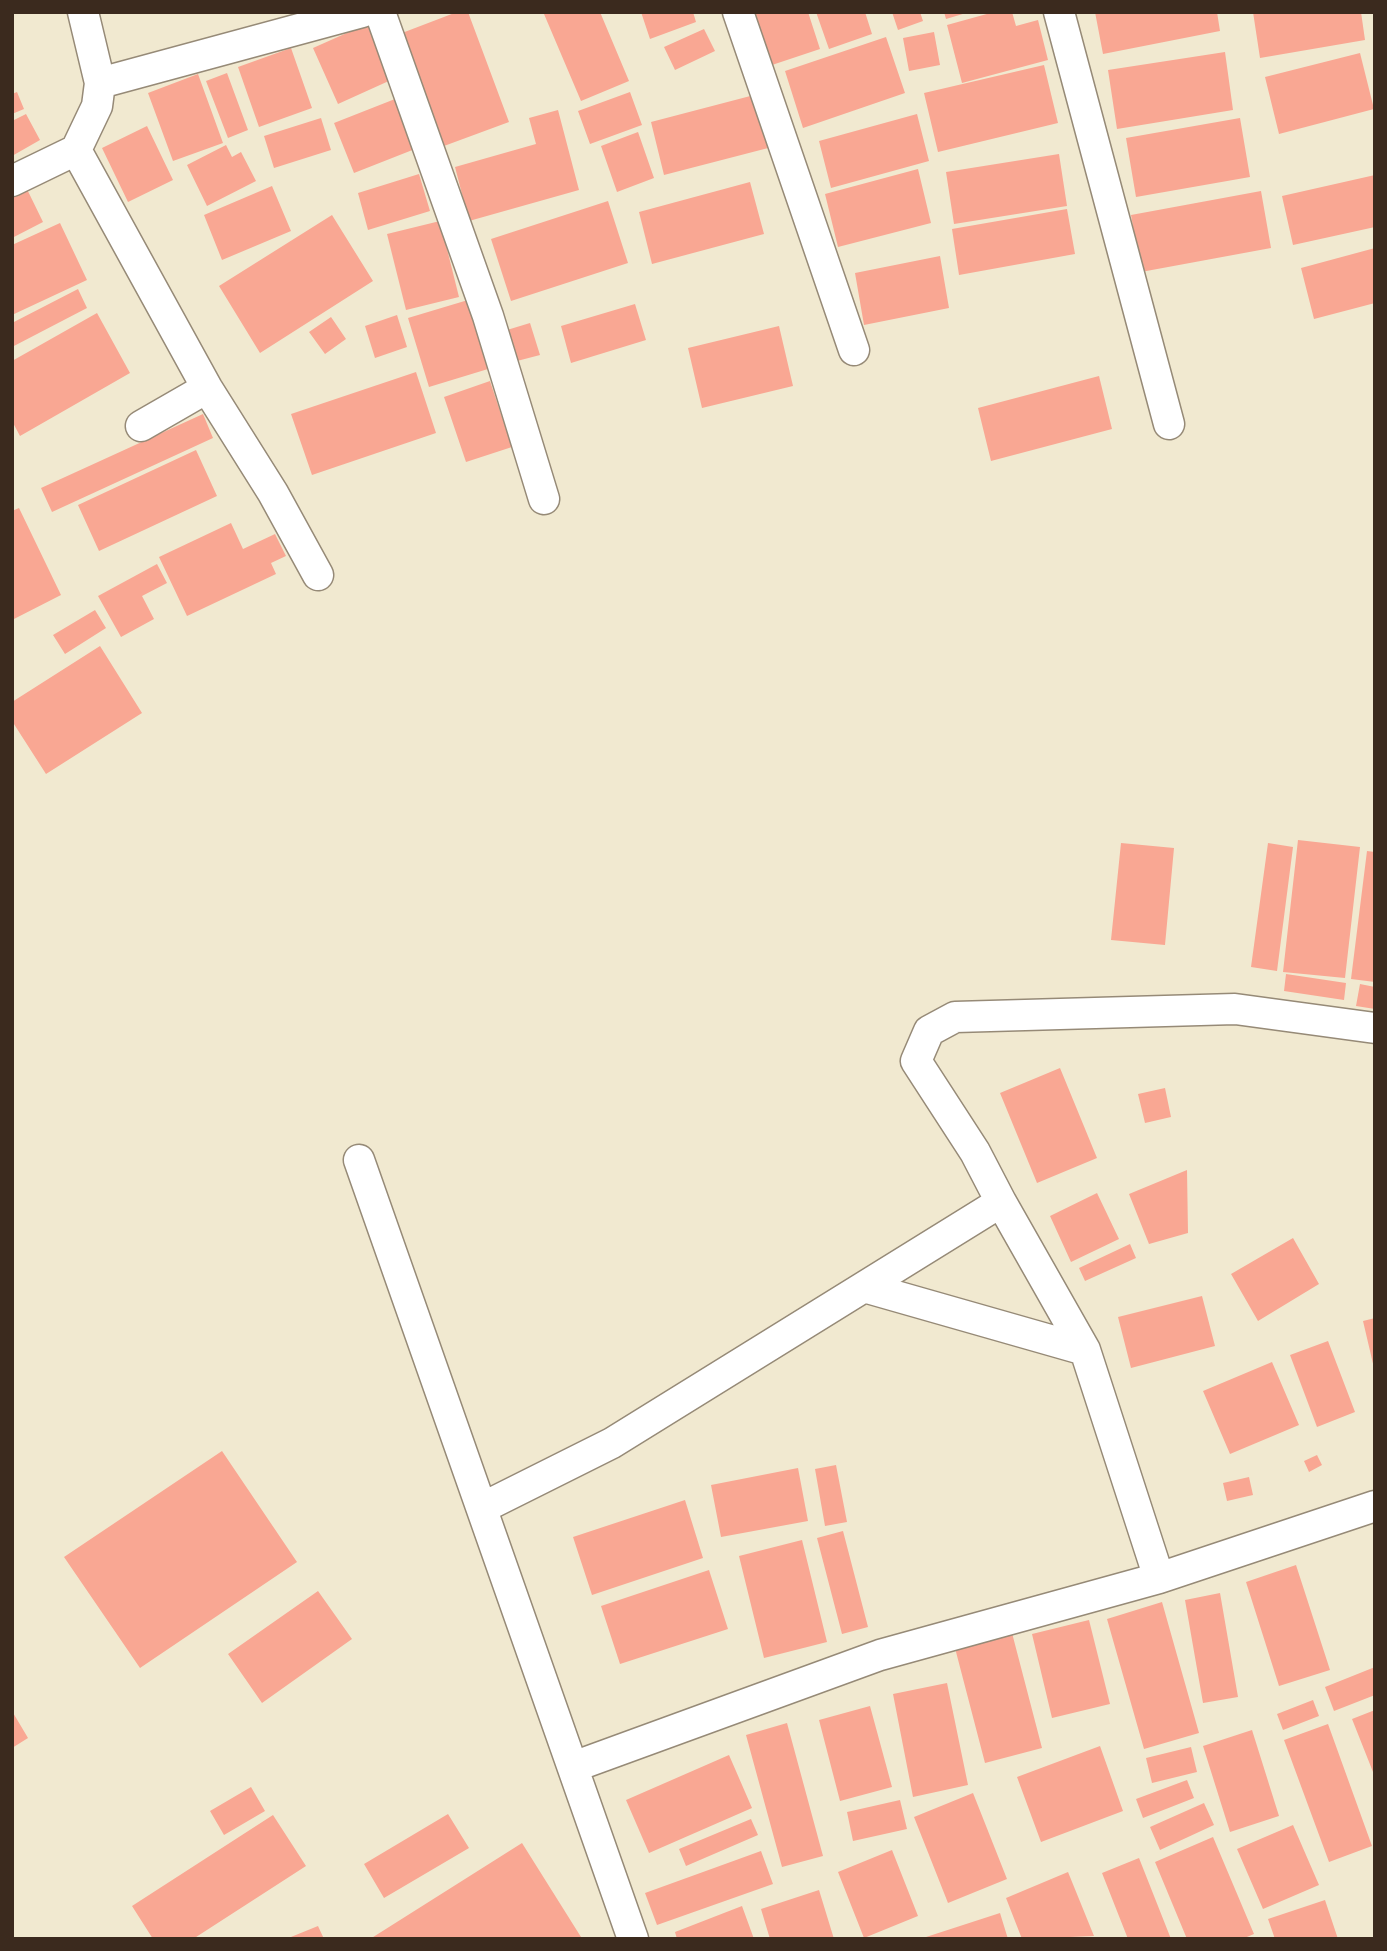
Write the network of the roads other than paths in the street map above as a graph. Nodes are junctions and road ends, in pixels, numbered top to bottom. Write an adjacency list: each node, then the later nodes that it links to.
1 (83, 12): 6 (street)
2 (362, 12): 6 (street)
3 (380, 12): 13 (street)
4 (738, 12): 9 (street)
5 (1059, 12): 11 (street)
6 (100, 83): 7 (street)
7 (76, 150): 8 (street); 10 (street)
8 (12, 181)
9 (853, 350)
10 (207, 388): 12 (street); 14 (street)
11 (1169, 424)
12 (141, 426)
13 (544, 499)
14 (318, 575)
15 (1375, 1028): 17 (street)
16 (359, 1160): 21 (street)
17 (1001, 1202): 18 (street); 19 (street)
18 (864, 1287): 19 (street); 21 (street)
19 (1085, 1350): 22 (street)
20 (1375, 1506): 22 (street)
21 (482, 1508): 23 (street)
22 (1158, 1578): 23 (street)
23 (573, 1767): 24 (street)
24 (634, 1939)

